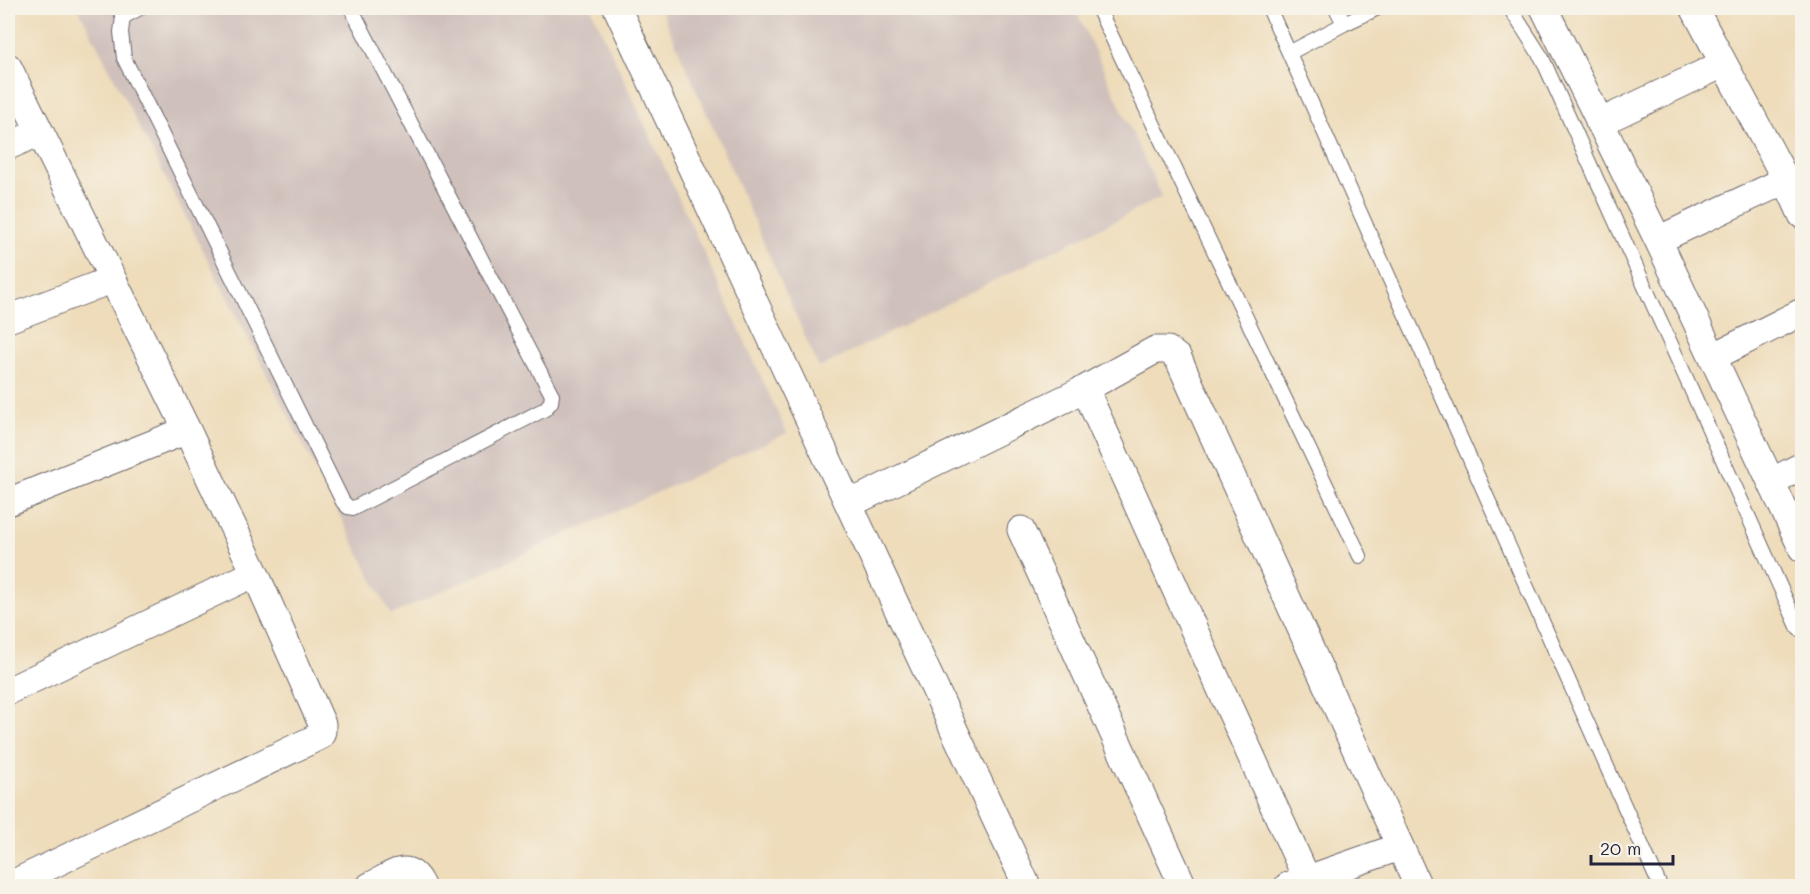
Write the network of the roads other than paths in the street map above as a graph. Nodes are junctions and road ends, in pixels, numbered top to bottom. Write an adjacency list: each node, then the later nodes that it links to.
1 (140, 8): 11 (lane)
2 (351, 8): 11 (lane)
3 (617, 8): 31 (street)
4 (1098, 8): 34 (lane)
5 (1269, 8): 13 (lane)
6 (1336, 8): 12 (lane)
7 (1378, 8): 12 (lane)
8 (1510, 8): 36 (lane)
9 (1544, 8): 16 (street)
10 (1694, 8): 14 (street)
11 (121, 12)
12 (1344, 24): 13 (lane)
13 (1289, 53): 46 (lane)
14 (1723, 64): 16 (street); 19 (street)
15 (8, 68): 17 (street)
16 (1599, 123): 21 (street)
17 (38, 133): 18 (street); 22 (street)
18 (8, 146)
19 (1786, 180): 20 (street); 21 (street)
20 (1803, 215)
21 (1658, 240): 25 (street)
22 (111, 280): 24 (street); 27 (street)
23 (1803, 312): 25 (street)
24 (8, 319)
25 (1713, 357): 29 (street)
26 (1085, 389): 31 (street); 38 (street); 39 (street)
27 (187, 430): 30 (street); 35 (street)
28 (1803, 466): 29 (street)
29 (1771, 482): 33 (street)
30 (8, 502)
31 (849, 504): 43 (street)
32 (1021, 531): 44 (street)
33 (1803, 548)
34 (1360, 556)
35 (255, 573): 37 (street); 40 (street)
36 (1799, 629)
37 (8, 691)
38 (1399, 847): 39 (street); 45 (street)
39 (1302, 884)
40 (8, 886)
41 (370, 886): 42 (street)
42 (421, 886)
43 (1027, 886)
44 (1183, 886)
45 (1418, 886)
46 (1660, 886)

